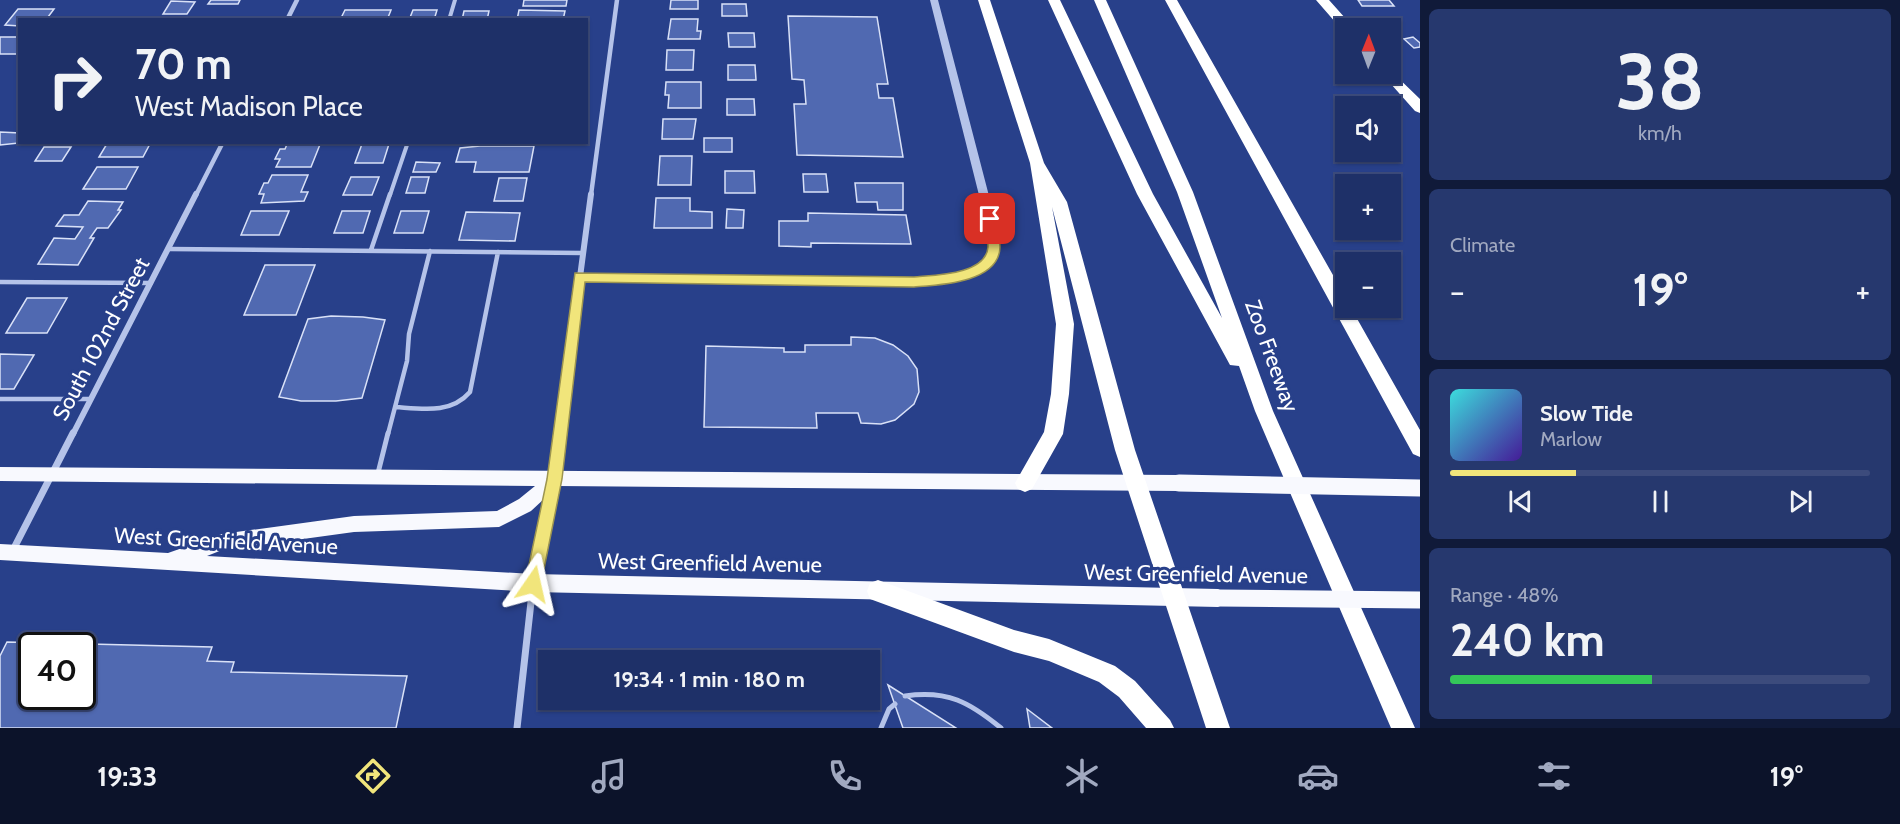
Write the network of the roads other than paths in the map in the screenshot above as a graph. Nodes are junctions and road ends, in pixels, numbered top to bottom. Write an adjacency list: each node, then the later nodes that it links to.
1 (297, 0): 10 (street)
2 (456, 0): 11 (lane)
3 (618, 0): 22 (street)
4 (934, 0): 23 (street)
5 (984, 0): 17 (highway)
6 (1054, 0): 29 (highway)
7 (1100, 0): 29 (highway, Zoo Freeway)
8 (1171, 0): 30 (highway)
9 (1322, 0): 12 (highway)
10 (288, 18)
11 (450, 18)
12 (1339, 18)
13 (1398, 84): 14 (highway)
14 (1420, 108)
15 (222, 144): 18 (street, South 102nd Street)
16 (407, 144): 19 (lane)
17 (1037, 163): 35 (highway); 36 (highway)
18 (169, 249): 19 (lane); 25 (street, South 102nd Street)
19 (371, 250): 20 (lane)
20 (430, 251): 21 (lane); 28 (lane)
21 (498, 252): 22 (lane); 28 (lane)
22 (582, 253): 23 (street)
23 (580, 277): 34 (street)
24 (0, 282): 25 (lane)
25 (151, 283): 27 (street, South 102nd Street)
26 (0, 399): 27 (lane)
27 (90, 399): 32 (street, South 102nd Street)
28 (396, 407): 33 (lane)
29 (1264, 411): 51 (highway, Zoo Freeway)
30 (1420, 448)
31 (0, 474): 32 (main road)
32 (51, 475): 33 (main road); 38 (street, South 102nd Street)
33 (377, 478): 34 (main road)
34 (554, 479): 35 (main road); 39 (main road); 40 (street)
35 (1025, 483): 36 (main road)
36 (1136, 483): 37 (main road, bridge); 42 (highway)
37 (1420, 488)
38 (6, 553): 39 (main road, West Greenfield Avenue)
39 (168, 561): 40 (main road, West Greenfield Avenue)
40 (533, 584): 41 (main road, West Greenfield Avenue); 46 (street)
41 (878, 591): 42 (main road, West Greenfield Avenue); 49 (highway)
42 (1174, 598): 43 (main road, West Greenfield Avenue, bridge); 50 (highway)
43 (1420, 600)
44 (905, 696): 48 (lane)
45 (895, 704): 47 (lane)
46 (518, 728)
47 (881, 728)
48 (1002, 728)
49 (1162, 728)
50 (1218, 728)
51 (1403, 728)

